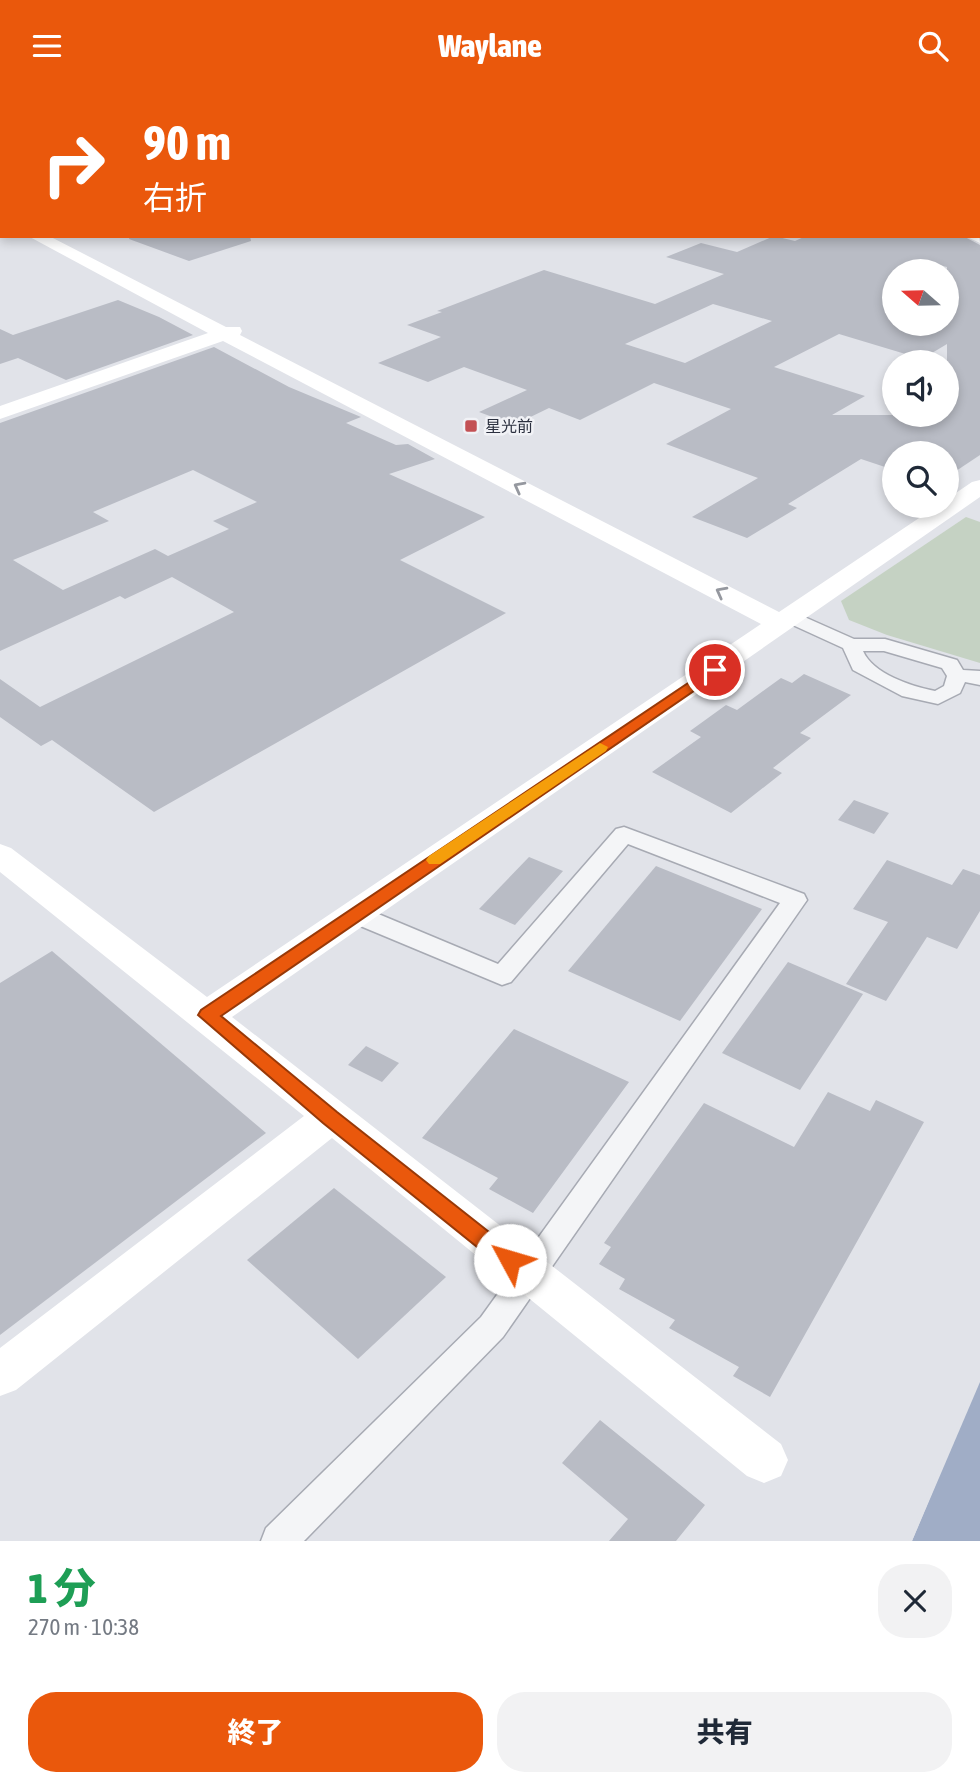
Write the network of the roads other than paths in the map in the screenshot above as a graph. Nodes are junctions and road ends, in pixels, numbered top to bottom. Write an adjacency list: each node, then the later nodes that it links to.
1 (40, 238): 3 (street)
2 (66, 238): 3 (street)
3 (232, 331): 4 (street); 6 (street)
4 (0, 413)
5 (980, 487): 6 (street)
6 (791, 617): 7 (street); 11 (street)
7 (852, 645): 8 (street); 8 (street)
8 (957, 676): 9 (street)
9 (980, 679)
10 (0, 855): 12 (street)
11 (355, 914): 12 (street); 14 (street)
12 (208, 1015): 13 (street)
13 (330, 1118): 14 (street); 15 (street)
14 (530, 1276): 16 (street); 17 (street)
15 (0, 1375)
16 (764, 1460)
17 (279, 1541)

